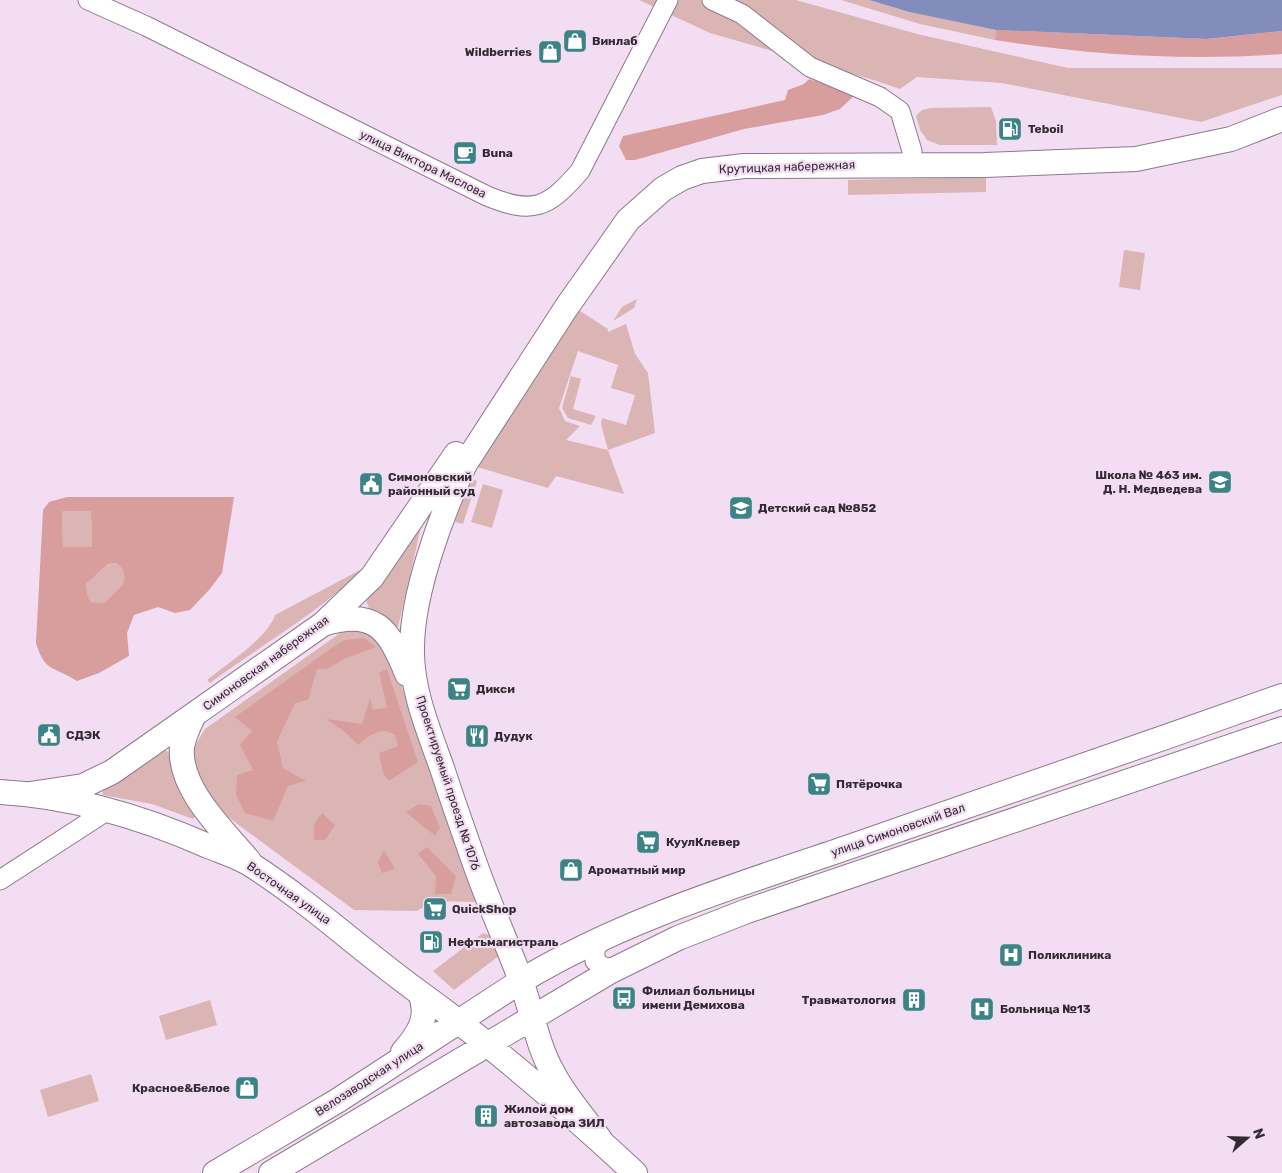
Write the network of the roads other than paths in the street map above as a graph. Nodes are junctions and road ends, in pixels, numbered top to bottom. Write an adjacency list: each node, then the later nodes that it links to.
1 (88, 0): 2 (street, улица Виктора Маслова)
2 (668, 0)
3 (712, 0): 6 (street)
4 (1282, 106): 6 (main road, Крутицкая набережная)
5 (1282, 119): 6 (main road, Крутицкая набережная)
6 (913, 158): 7 (main road, Крутицкая набережная); 8 (main road, Крутицкая набережная)
7 (454, 458): 9 (main road, Симоновская набережная)
8 (440, 522): 11 (main road, Проектируемый проезд № 1076)
9 (323, 624): 11 (main road); 12 (main road, Симоновская набережная)
10 (1282, 696): 20 (main road, улица Симоновский Вал)
11 (419, 703): 22 (main road, Проектируемый проезд № 1076)
12 (194, 715): 14 (main road, Симоновская набережная); 18 (main road)
13 (1282, 730): 21 (main road)
14 (83, 786): 16 (main road, Восточная улица)
15 (0, 792): 16 (main road, Восточная улица)
16 (30, 794): 17 (main road, Восточная улица)
17 (108, 810): 18 (main road, Восточная улица); 19 (street)
18 (252, 865): 23 (main road, Восточная улица)
19 (0, 880)
20 (606, 937): 21 (street); 22 (main road, улица Симоновский Вал)
21 (619, 966): 24 (main road)
22 (521, 981): 24 (main road, Проектируемый проезд № 1076); 25 (main road, Велозаводская улица)
23 (420, 993): 25 (main road, Восточная улица); 27 (main road)
24 (532, 1018): 26 (main road); 28 (main road, Проектируемый проезд № 1076)
25 (457, 1022): 26 (main road, Восточная улица); 27 (main road, Велозаводская улица)
26 (487, 1046): 28 (main road, Восточная улица); 30 (main road)
27 (391, 1066): 29 (main road, Велозаводская улица)
28 (601, 1141): 31 (main road)
29 (215, 1173)
30 (272, 1173)
31 (635, 1173)

